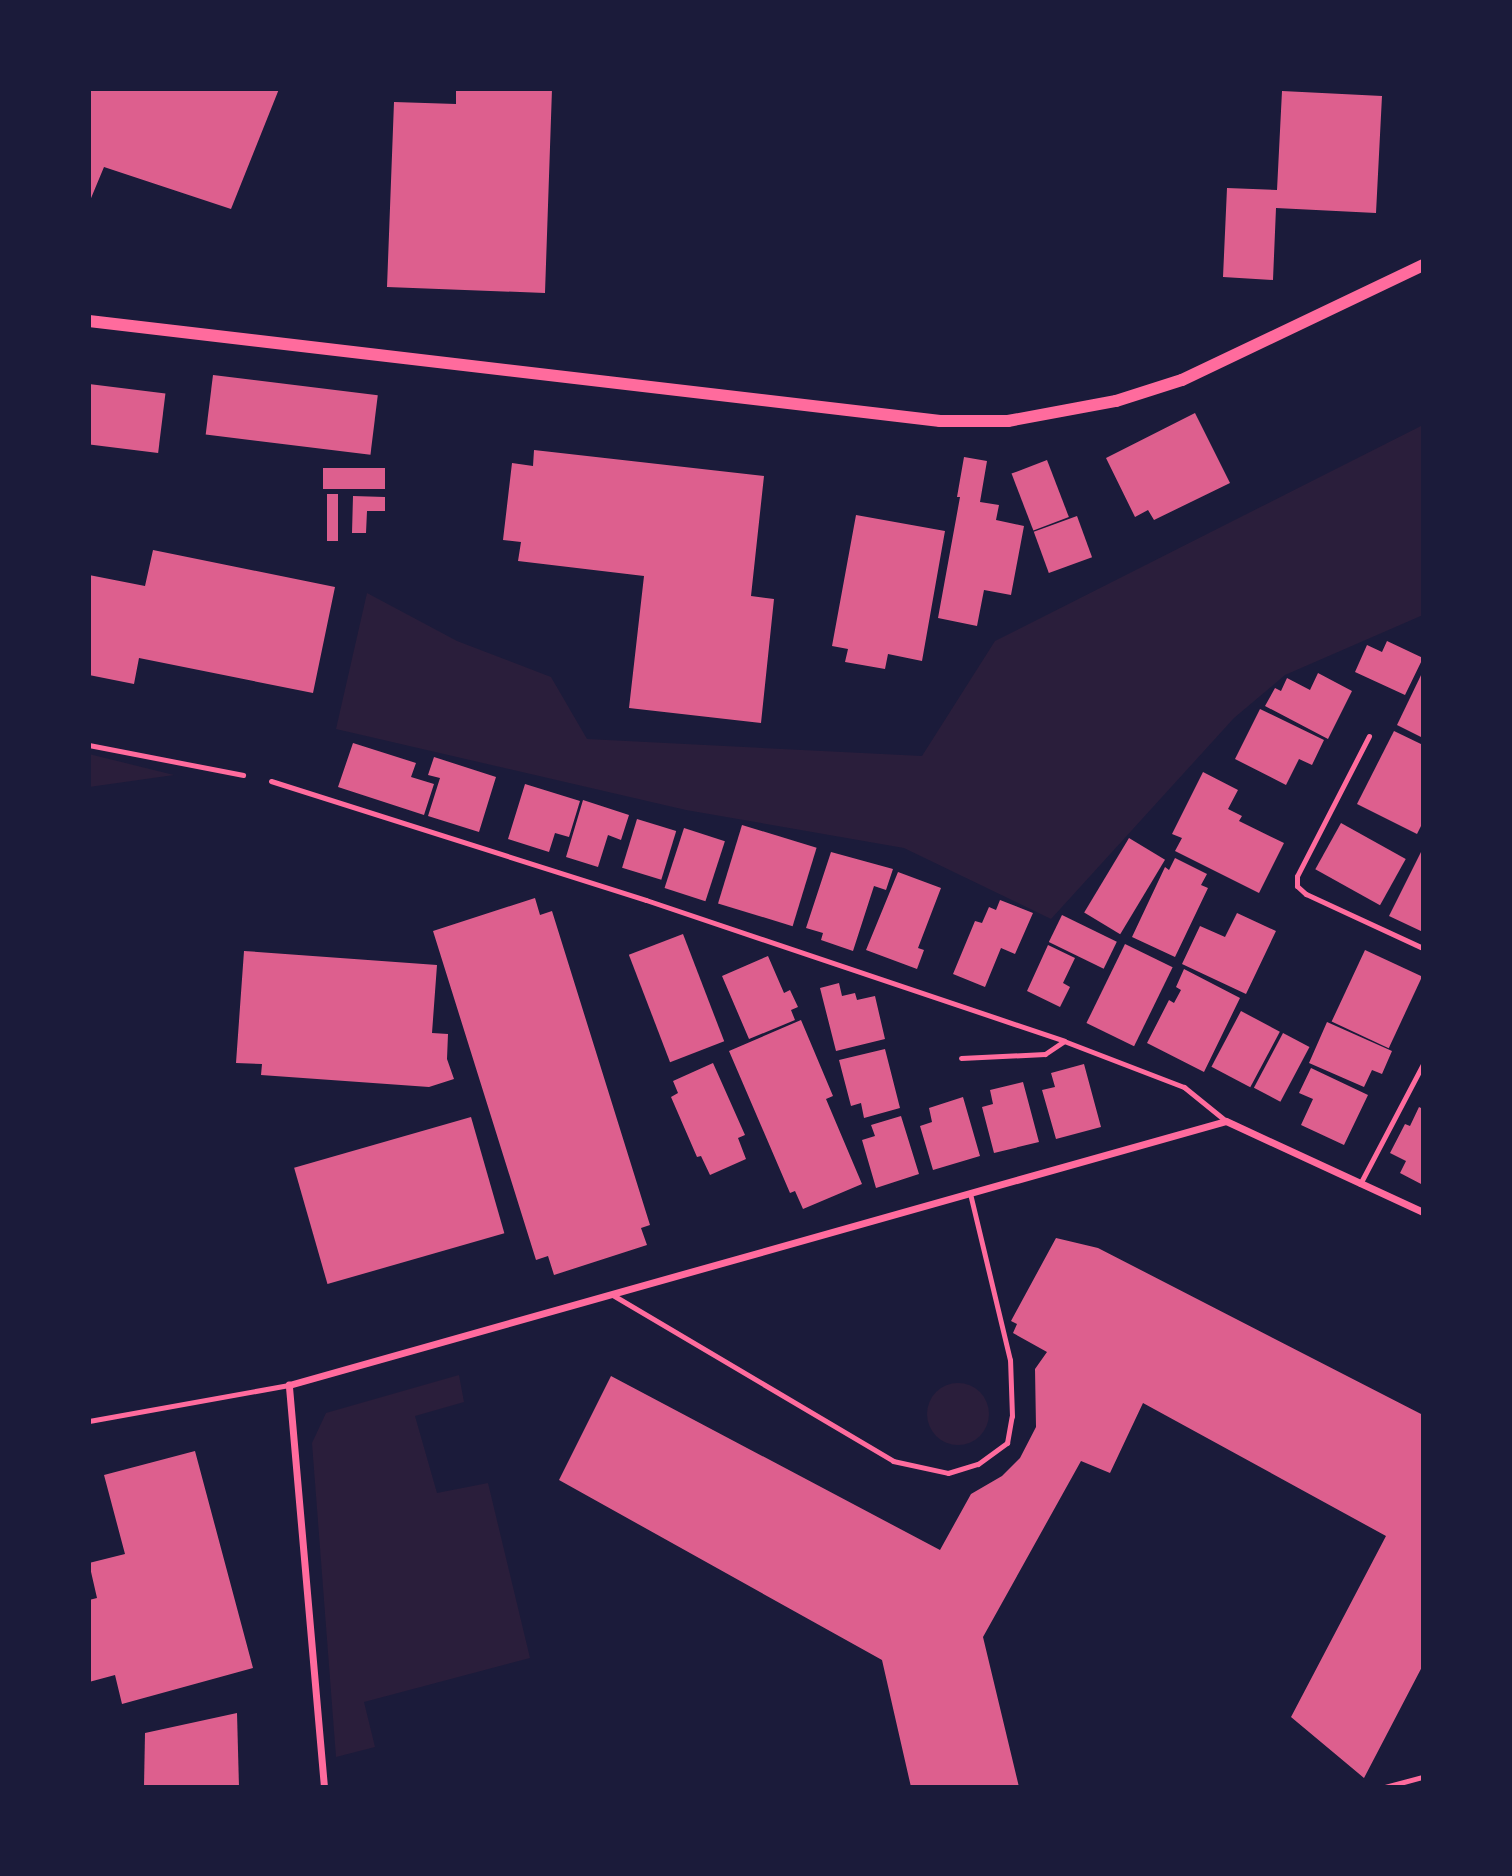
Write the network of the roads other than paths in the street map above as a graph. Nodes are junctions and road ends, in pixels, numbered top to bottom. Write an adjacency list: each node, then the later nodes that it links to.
1 (1423, 265): 2 (street)
2 (89, 321)
3 (1368, 736): 5 (lane)
4 (271, 780): 6 (lane)
5 (1423, 948)
6 (1064, 1041): 7 (lane); 9 (lane)
7 (961, 1058)
8 (1423, 1064): 10 (lane)
9 (1226, 1121): 10 (street); 11 (street)
10 (1360, 1184): 12 (street)
11 (970, 1193): 13 (street); 13 (lane)
12 (1423, 1212)
13 (611, 1294): 14 (street)
14 (289, 1385): 15 (lane); 17 (street)
15 (89, 1421)
16 (1423, 1777): 18 (lane)
17 (324, 1787)
18 (1385, 1787)

